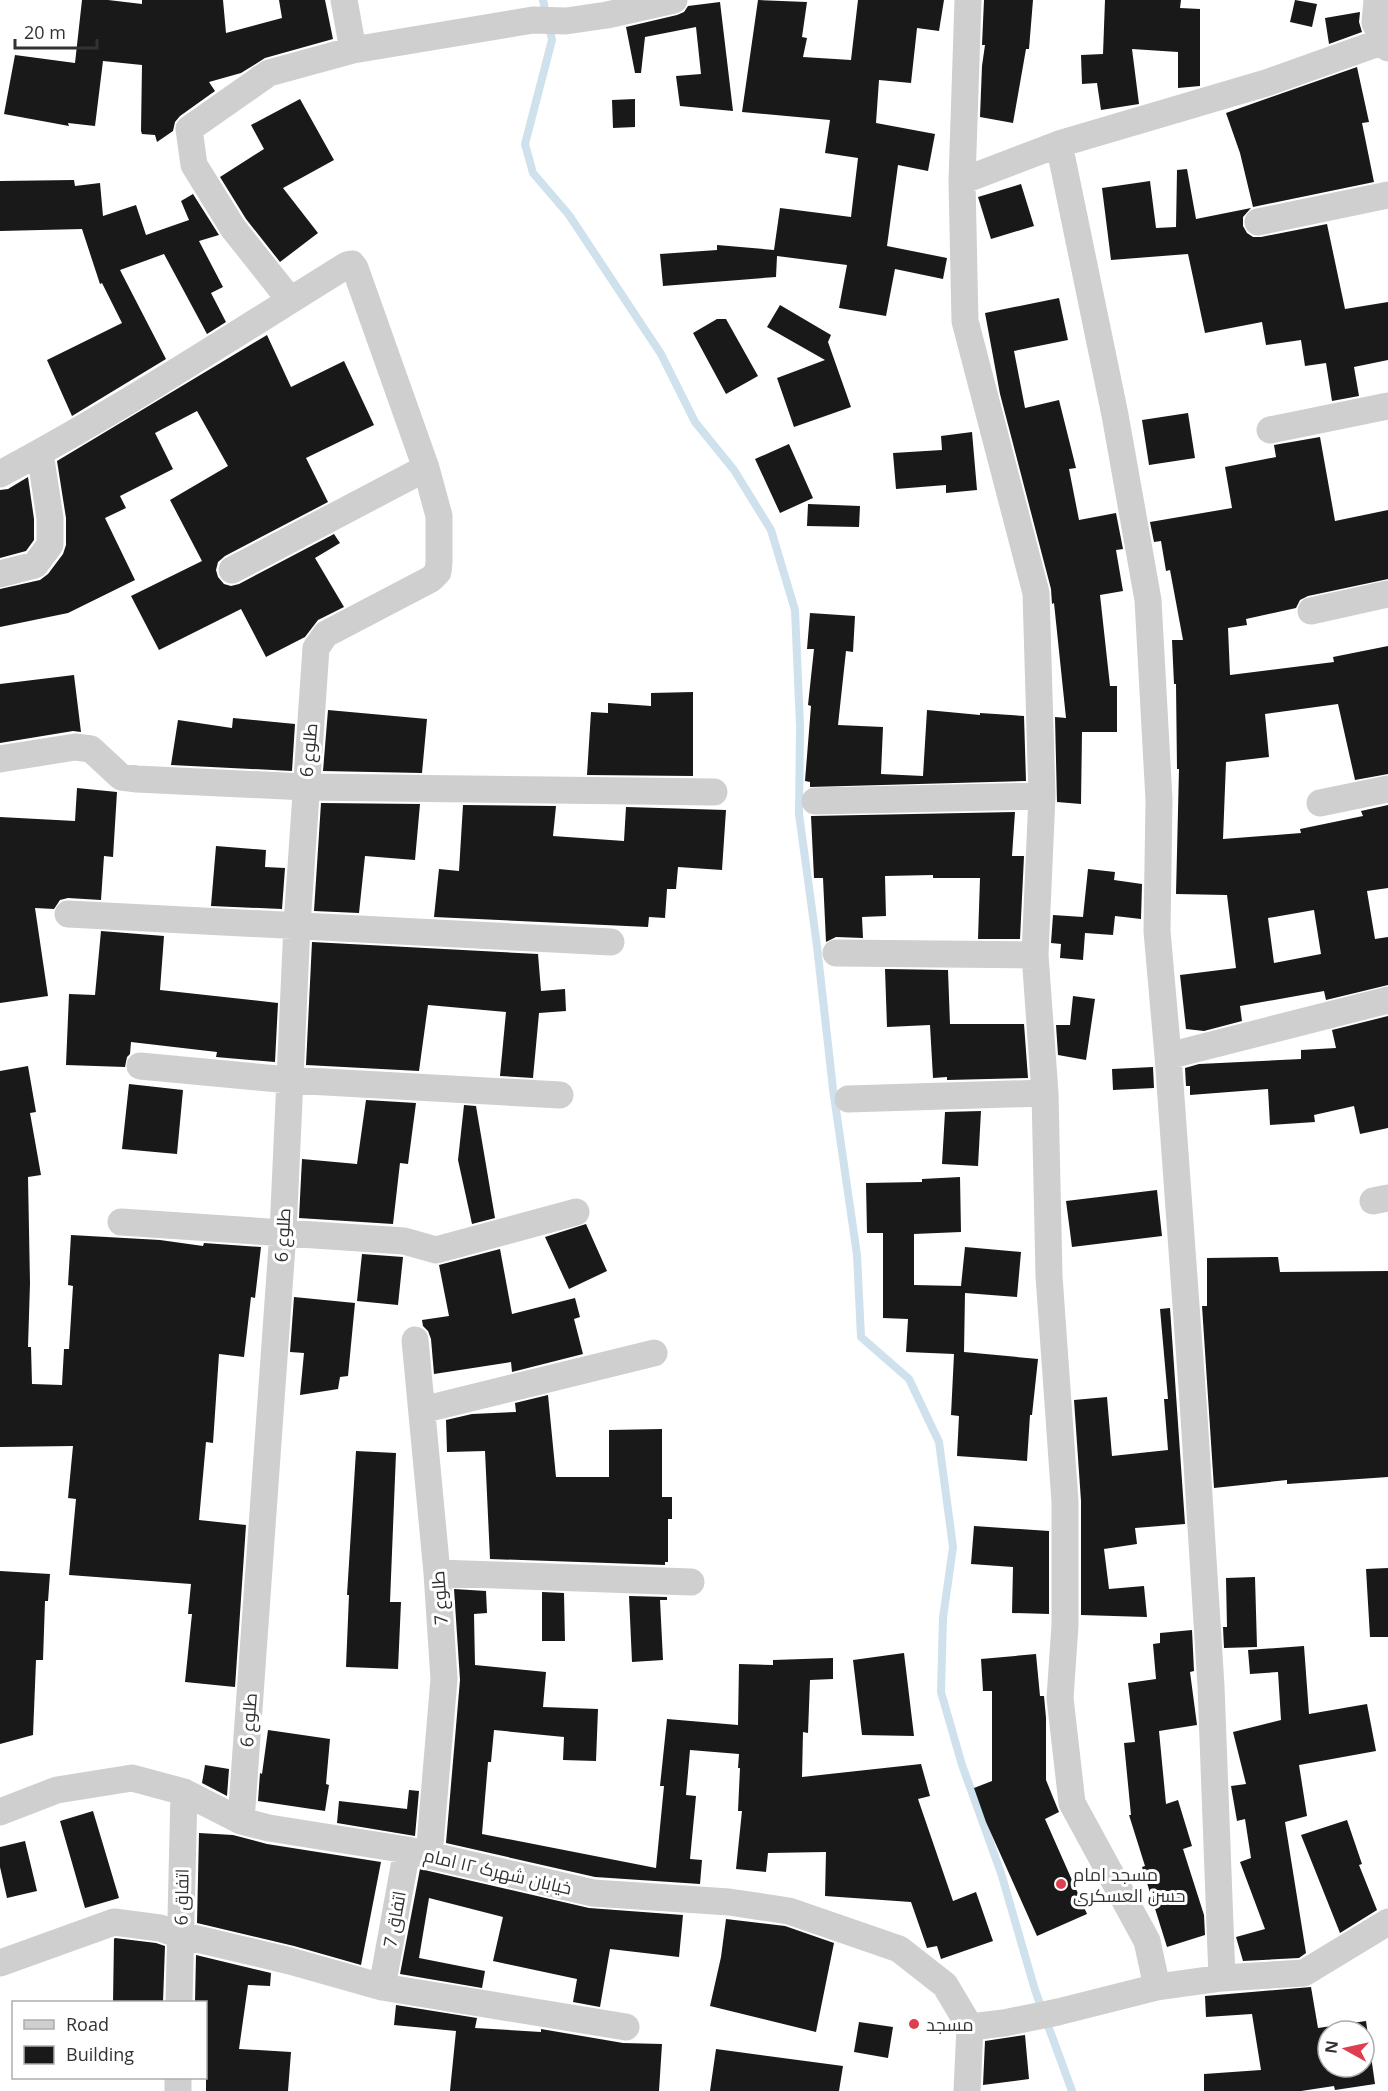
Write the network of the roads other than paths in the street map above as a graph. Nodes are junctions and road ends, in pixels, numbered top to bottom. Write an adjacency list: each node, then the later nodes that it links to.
1 (344, 0): 7 (street)
2 (674, 0): 5 (street)
3 (968, 0): 9 (street)
4 (1377, 0): 6 (street)
5 (531, 10): 7 (street)
6 (1386, 45): 8 (street)
7 (353, 50): 12 (street)
8 (1059, 144): 9 (street); 35 (street)
9 (963, 181): 26 (street)
10 (1388, 195): 11 (street)
11 (1258, 222)
12 (290, 300): 15 (street); 16 (street)
13 (1388, 406): 14 (street)
14 (1270, 430)
15 (40, 453): 17 (street); 19 (street)
16 (426, 468): 18 (street); 23 (street, طلوع 6)
17 (0, 474)
18 (232, 570)
19 (0, 574)
20 (1388, 594): 21 (street)
21 (1311, 611)
22 (0, 759): 23 (street)
23 (305, 787): 25 (street); 30 (street, طلوع 6)
24 (1388, 789): 28 (street)
25 (714, 792)
26 (1042, 796): 27 (street); 33 (street)
27 (815, 801)
28 (1320, 803)
29 (68, 914): 30 (street)
30 (297, 925): 31 (street); 37 (street, طلوع 6)
31 (611, 942)
32 (836, 953): 33 (street)
33 (1035, 956): 38 (street)
34 (1388, 1000): 35 (street)
35 (1168, 1056): 56 (street)
36 (140, 1066): 37 (street)
37 (289, 1080): 39 (street); 43 (street, طلوع 6)
38 (1045, 1093): 40 (street); 57 (street)
39 (560, 1095)
40 (848, 1099)
41 (576, 1212): 43 (street)
42 (121, 1222): 43 (street)
43 (283, 1232): 51 (street, طلوع 6)
44 (415, 1340): 46 (street, طلوع 7)
45 (654, 1353): 46 (street)
46 (422, 1410): 47 (street, طلوع 7)
47 (437, 1572): 48 (street); 52 (street, طلوع 7)
48 (691, 1582)
49 (184, 1792): 50 (street, خیابان شهرک ۱۲ امام); 51 (street, خیابان شهرک ۱۲ امام); 54 (street, اتفاق 6)
50 (0, 1812)
51 (241, 1821): 52 (street, خیابان شهرک ۱۲ امام)
52 (418, 1853): 58 (street, اتفاق 7); 61 (street, خیابان شهرک ۱۲ امام)
53 (1388, 1922): 56 (street)
54 (180, 1935): 55 (street); 58 (street); 59 (street, اتفاق 6)
55 (0, 1963)
56 (1222, 1978): 57 (street)
57 (1157, 1987): 61 (street)
58 (382, 1988): 60 (street)
59 (179, 2001)
60 (626, 2027)
61 (970, 2027): 62 (street)
62 (967, 2091)

